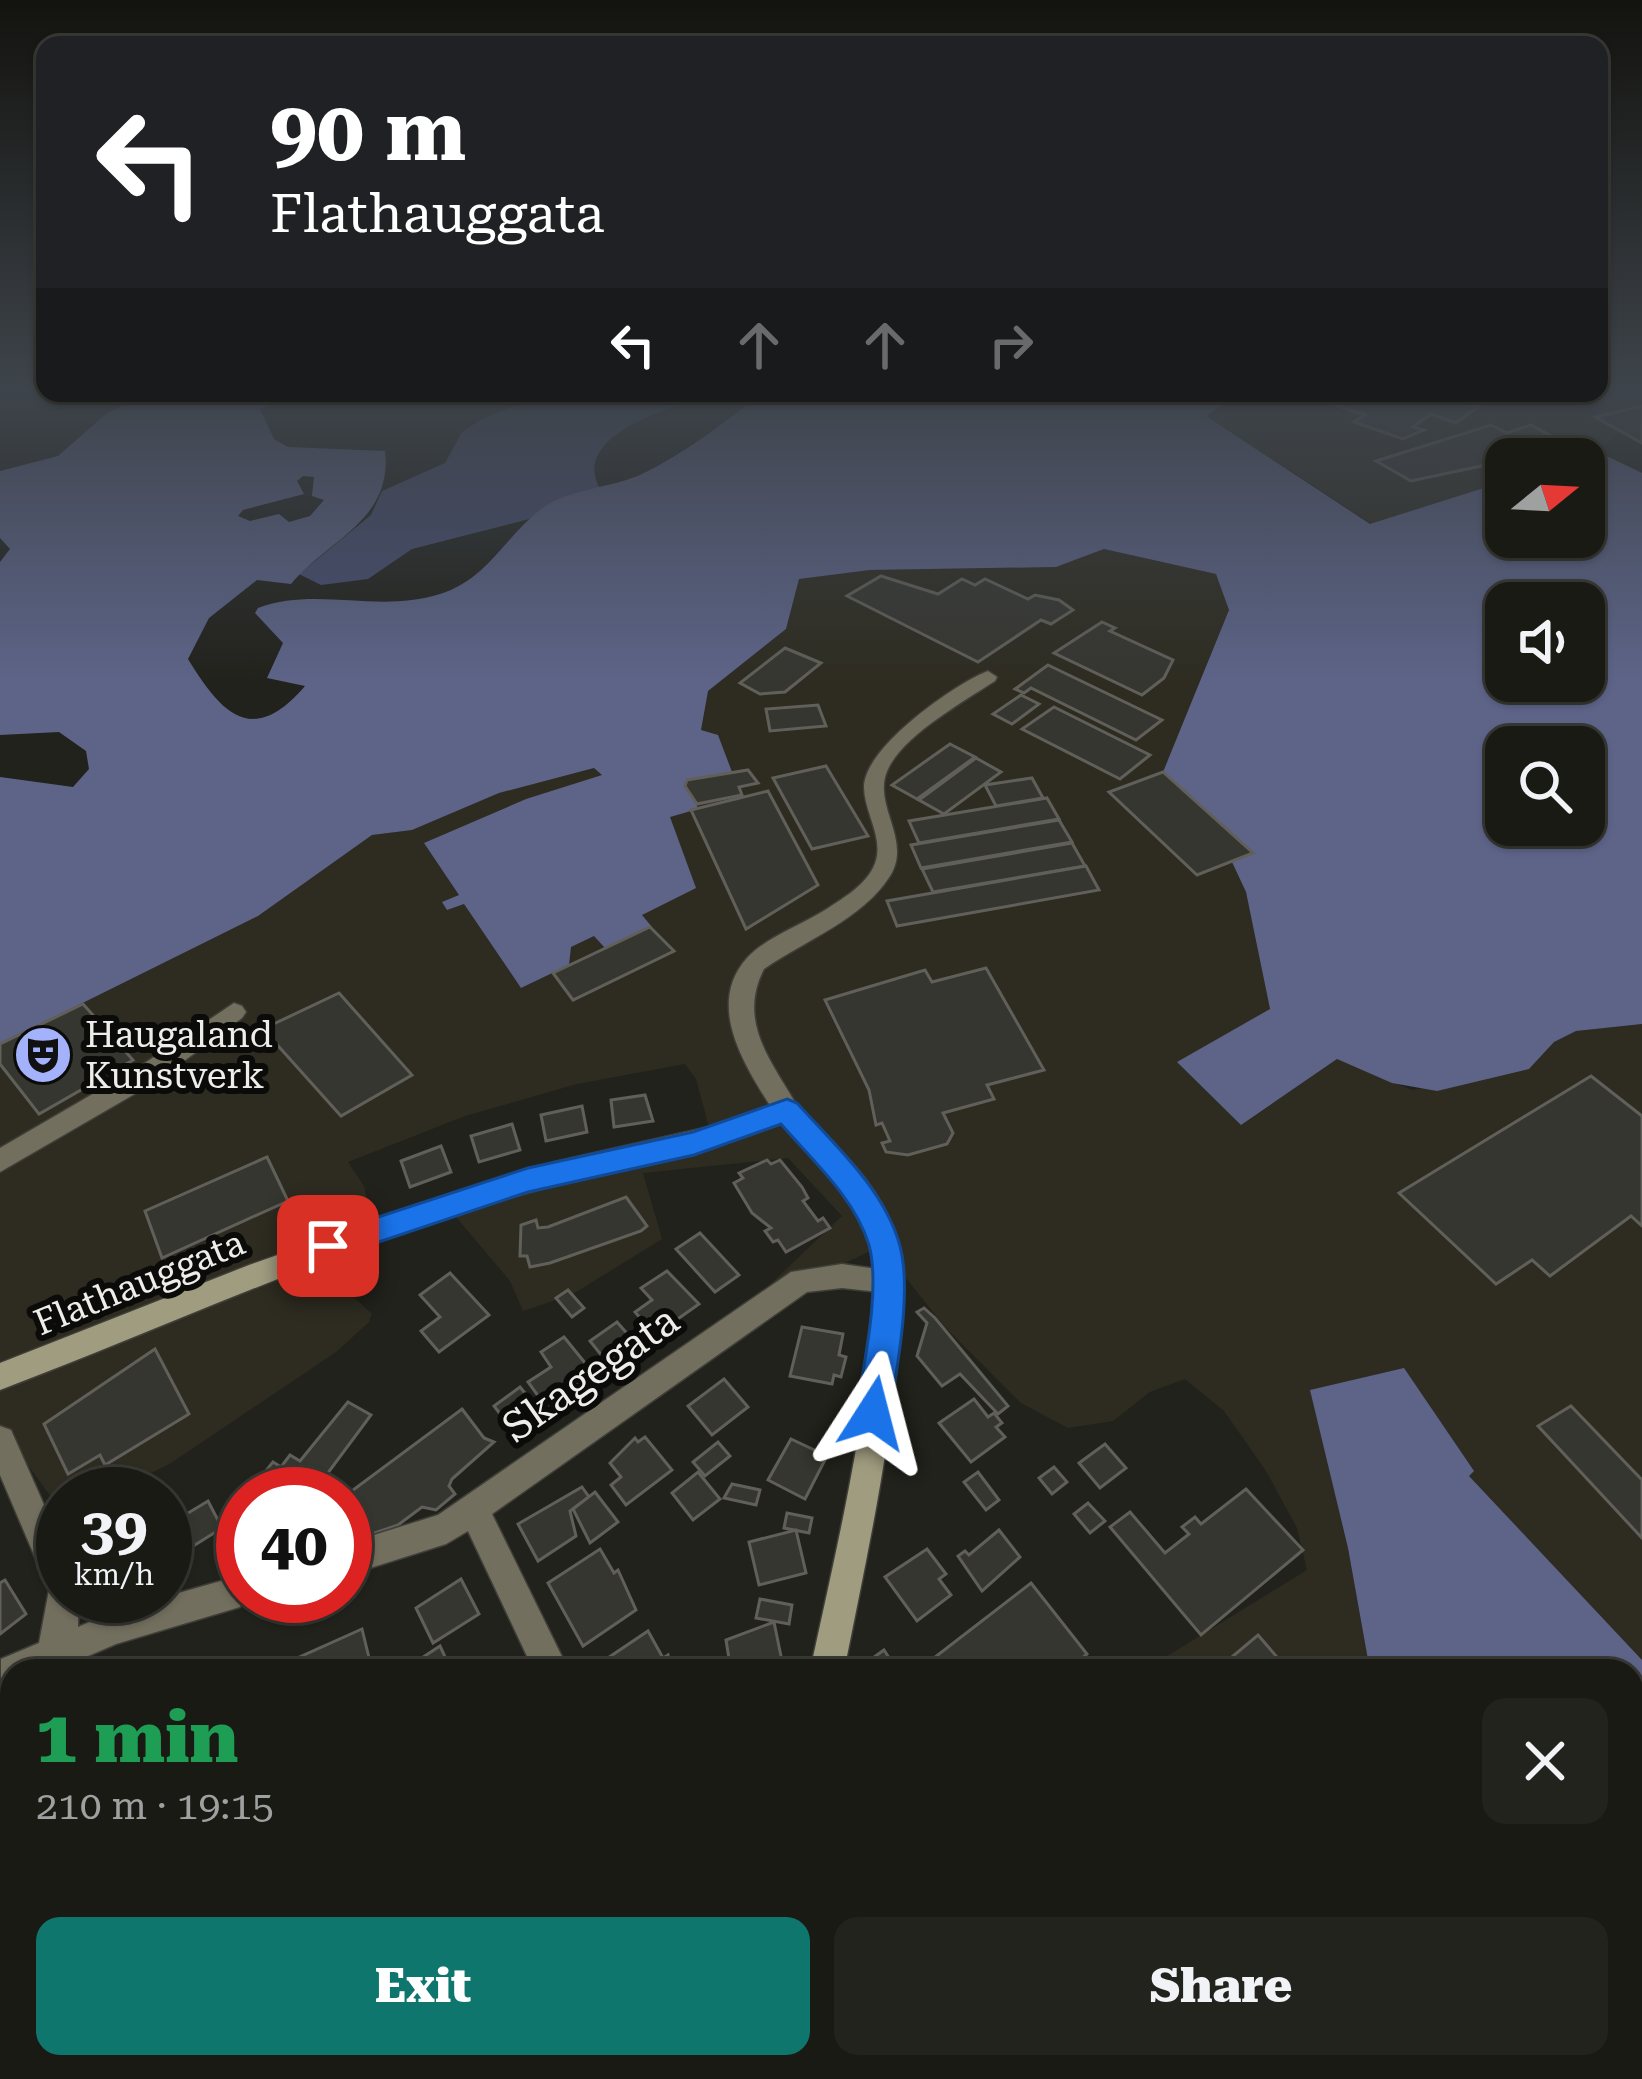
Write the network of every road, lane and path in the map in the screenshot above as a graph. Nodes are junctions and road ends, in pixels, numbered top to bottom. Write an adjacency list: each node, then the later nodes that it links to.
1 (988, 677): 3 (street)
2 (234, 1012): 4 (street)
3 (787, 1111): 5 (street); 6 (street, Flathauggata)
4 (0, 1161)
5 (888, 1281): 8 (street, Skagegata); 16 (street)
6 (0, 1377)
7 (0, 1440): 9 (street)
8 (474, 1510): 10 (street, Skagegata); 15 (street)
9 (36, 1523)
10 (372, 1552)
11 (216, 1598): 14 (street)
12 (62, 1623): 13 (street)
13 (51, 1659)
14 (57, 1659)
15 (546, 1659)
16 (829, 1659)

